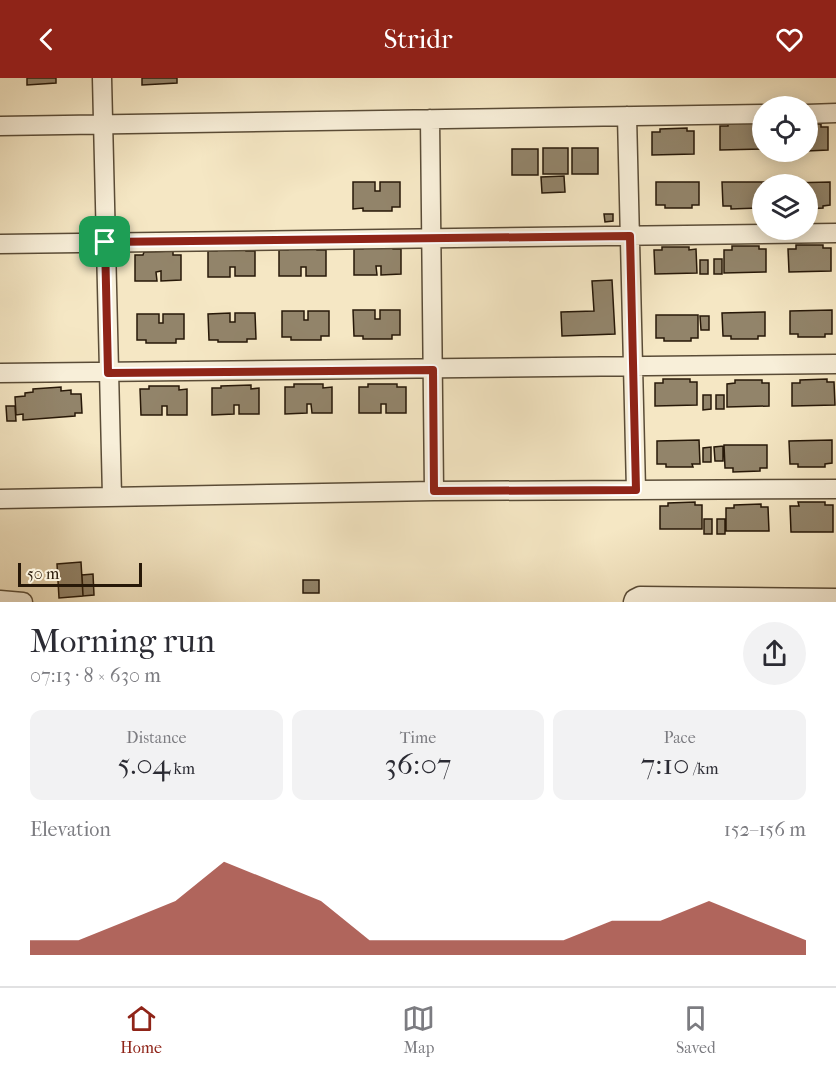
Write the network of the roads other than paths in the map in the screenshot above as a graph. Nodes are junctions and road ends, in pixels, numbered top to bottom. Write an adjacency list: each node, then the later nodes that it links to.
1 (102, 78): 7 (street)
2 (836, 113): 4 (street)
3 (752, 114): 5 (street)
4 (818, 114)
5 (627, 116): 6 (street); 10 (street)
6 (430, 119): 7 (street); 11 (street)
7 (103, 125): 8 (street); 12 (street)
8 (0, 126)
9 (836, 233): 10 (street)
10 (630, 236): 11 (street); 15 (street)
11 (431, 239): 12 (street); 16 (street)
12 (105, 242): 13 (street); 18 (street)
13 (0, 244)
14 (836, 364): 15 (street)
15 (633, 367): 16 (street); 20 (street)
16 (433, 370): 18 (street); 21 (street)
17 (0, 373): 18 (street)
18 (108, 373): 22 (street)
19 (836, 489): 20 (street)
20 (636, 490): 21 (street)
21 (434, 491): 22 (street)
22 (112, 496): 23 (street)
23 (0, 499)
24 (836, 598): 27 (street)
25 (704, 599): 27 (street); 29 (street)
26 (0, 600): 28 (street)
27 (779, 600)
28 (23, 602)
29 (633, 602)

